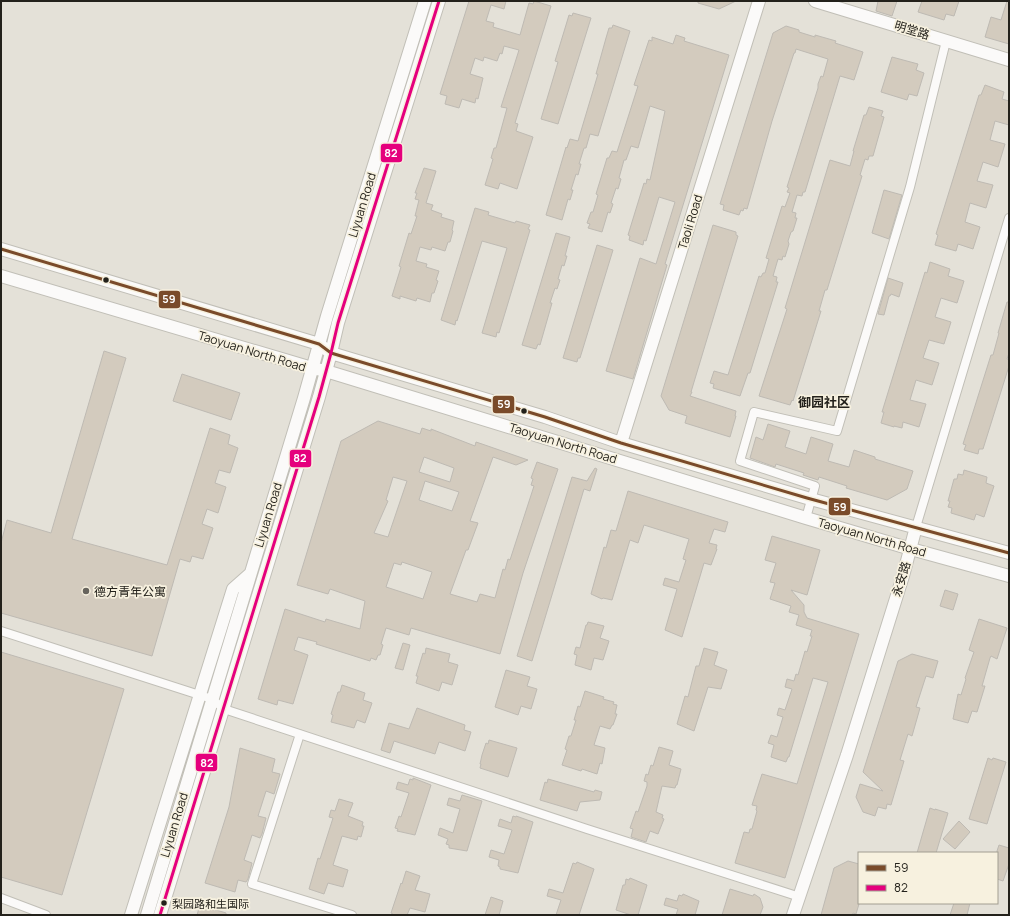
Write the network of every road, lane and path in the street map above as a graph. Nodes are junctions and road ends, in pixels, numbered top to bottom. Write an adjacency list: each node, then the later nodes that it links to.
1 (425, 1): 10 (main road, Liyuan Road)
2 (439, 1): 11 (main road, Liyuan Road)
3 (759, 1): 14 (main road, Taoli Road)
4 (814, 1): 5 (main road, 明堂路)
5 (946, 41): 6 (main road, 明堂路); 15 (street)
6 (1009, 60)
7 (1009, 218): 17 (street, 永安路)
8 (1, 249): 10 (main road, Taoyuan North Road)
9 (1, 276): 12 (main road, Taoyuan North Road)
10 (319, 344): 11 (main road, Taoyuan North Road); 12 (main road, Liyuan Road)
11 (331, 353): 13 (main road, Liyuan Road); 14 (main road, Taoyuan North Road)
12 (312, 368): 13 (main road, Taoyuan North Road); 20 (main road, Liyuan Road)
13 (326, 371): 16 (main road, Taoyuan North Road); 25 (main road, Liyuan Road)
14 (621, 443): 15 (main road, Taoyuan North Road)
15 (811, 499): 16 (street); 17 (main road, Taoyuan North Road)
16 (806, 518): 18 (main road, Taoyuan North Road)
17 (916, 527): 18 (main road, 永安路); 19 (main road, Taoyuan North Road)
18 (910, 549): 21 (main road, Taoyuan North Road); 27 (main road, 永安路)
19 (1009, 553)
20 (250, 574): 23 (main road); 24 (main road, Liyuan Road)
21 (1009, 576)
22 (1, 631): 23 (street)
23 (199, 695): 24 (street); 30 (main road)
24 (212, 699): 25 (street); 31 (main road, Liyuan Road)
25 (224, 709): 26 (street); 32 (main road, Liyuan Road)
26 (300, 734): 27 (street); 33 (street)
27 (800, 897): 34 (main road, 永安路)
28 (1, 898): 29 (street)
29 (46, 915)
30 (132, 915)
31 (147, 915)
32 (160, 915)
33 (352, 915)
34 (793, 915)

